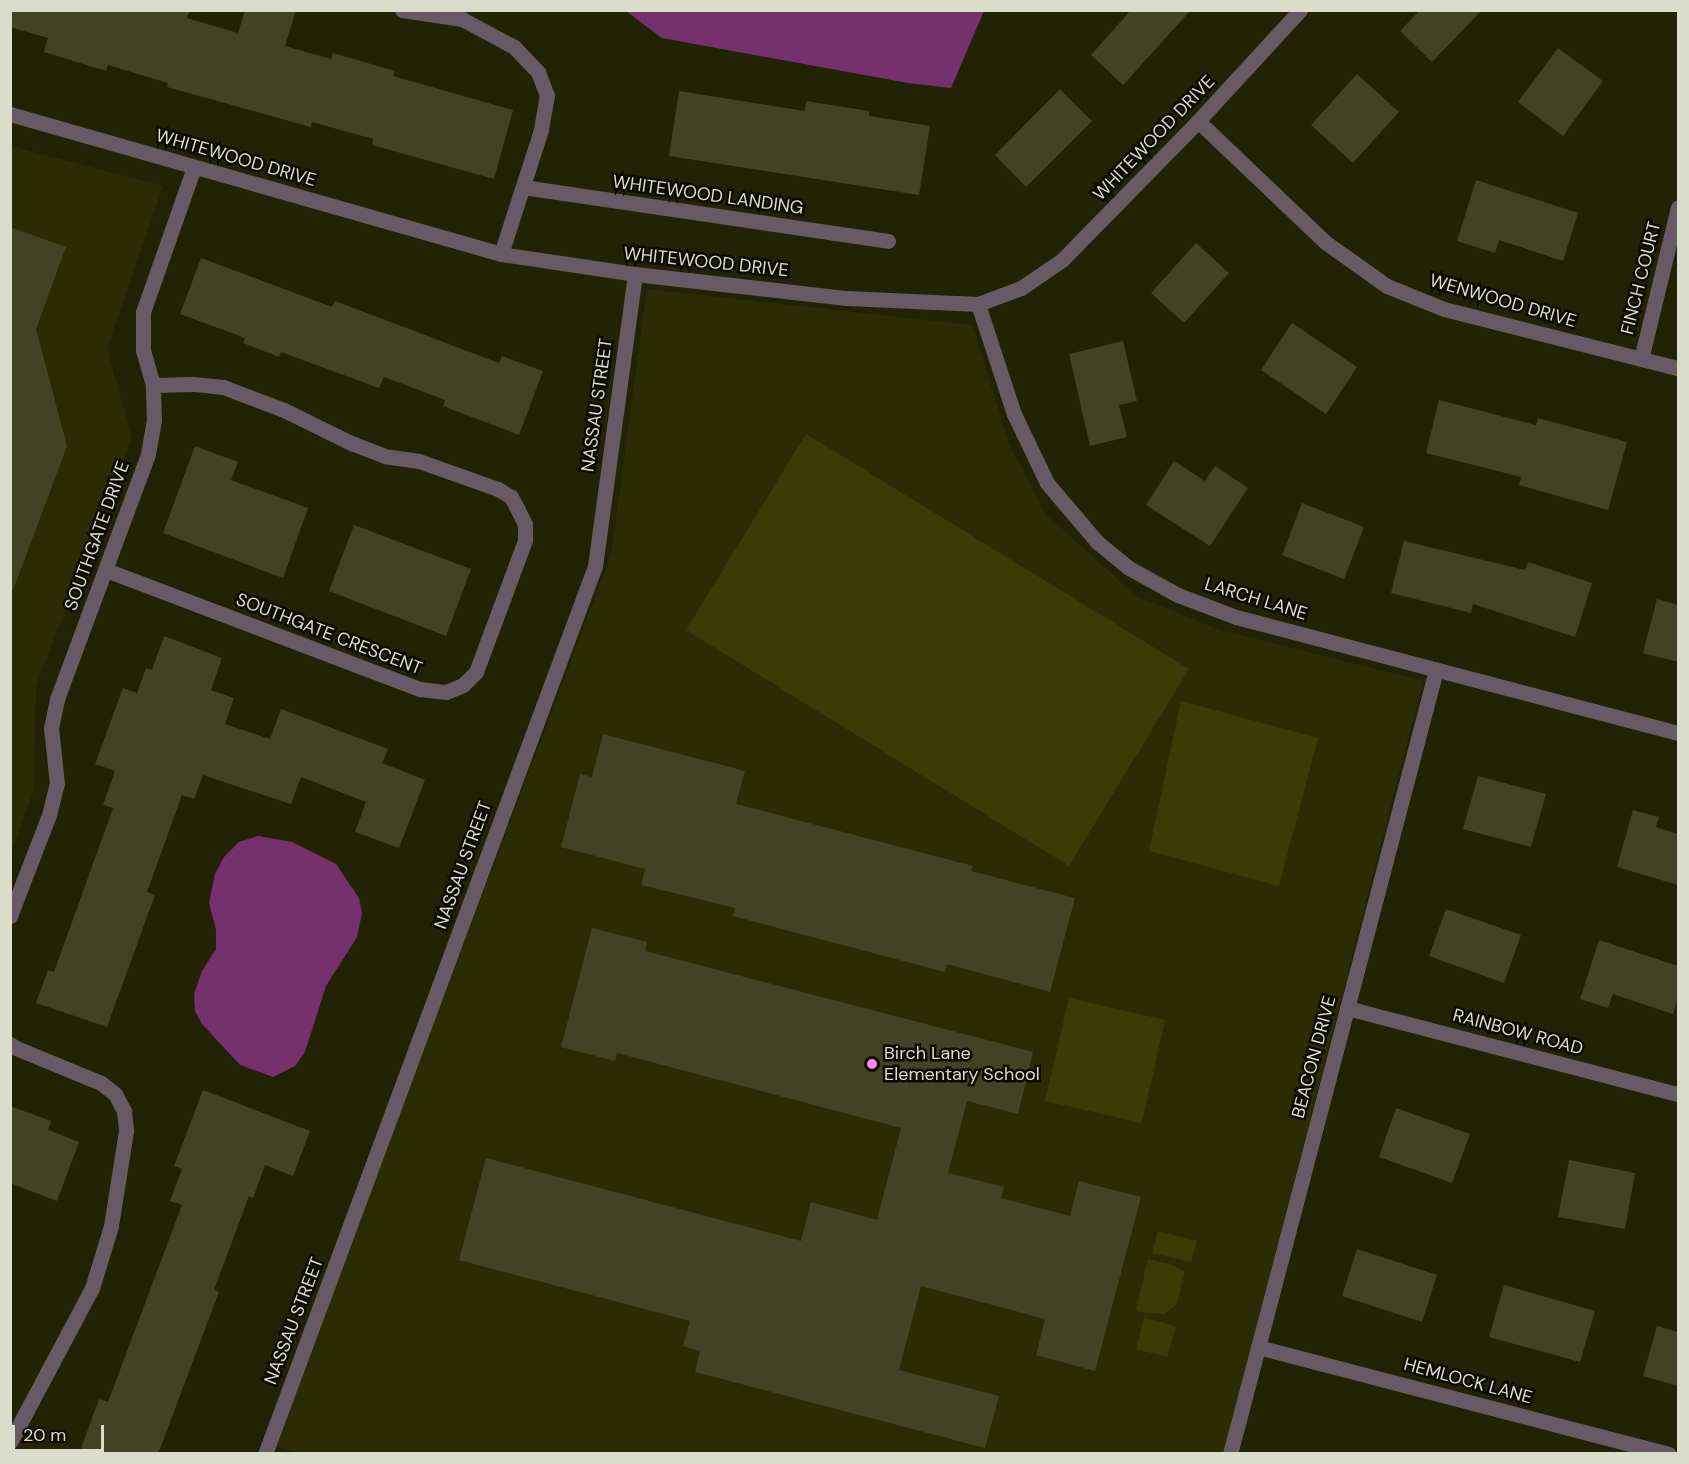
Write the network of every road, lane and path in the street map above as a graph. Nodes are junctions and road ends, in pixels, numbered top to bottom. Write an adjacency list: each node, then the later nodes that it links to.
1 (402, 10): 6 (street)
2 (1300, 10): 4 (street, WHITEWOOD DRIVE)
3 (10, 114): 5 (street, WHITEWOOD DRIVE)
4 (1198, 122): 11 (street, WHITEWOOD DRIVE); 12 (street, WENWOOD DRIVE)
5 (194, 167): 9 (street, WHITEWOOD DRIVE); 14 (street, SOUTHGATE DRIVE)
6 (523, 188): 8 (street, WHITEWOOD LANDING); 9 (street)
7 (1678, 207): 12 (street, FINCH COURT)
8 (888, 241)
9 (501, 254): 10 (street, WHITEWOOD DRIVE)
10 (635, 274): 11 (street, WHITEWOOD DRIVE); 24 (street, NASSAU STREET)
11 (978, 304): 16 (street, LARCH LANE)
12 (1641, 359): 13 (street, WENWOOD DRIVE)
13 (1678, 368)
14 (153, 385): 15 (street, SOUTHGATE DRIVE); 15 (street, SOUTHGATE CRESCENT)
15 (106, 570): 18 (street, SOUTHGATE DRIVE)
16 (1436, 670): 17 (street, LARCH LANE); 19 (street, BEACON DRIVE)
17 (1678, 733)
18 (10, 916)
19 (1347, 1008): 21 (street, RAINBOW ROAD); 22 (street, BEACON DRIVE)
20 (10, 1044): 23 (street)
21 (1678, 1094)
22 (1258, 1347): 25 (street, BEACON DRIVE); 26 (street, HEMLOCK LANE)
23 (11, 1437)
24 (269, 1453)
25 (1230, 1454)
26 (1668, 1454)

